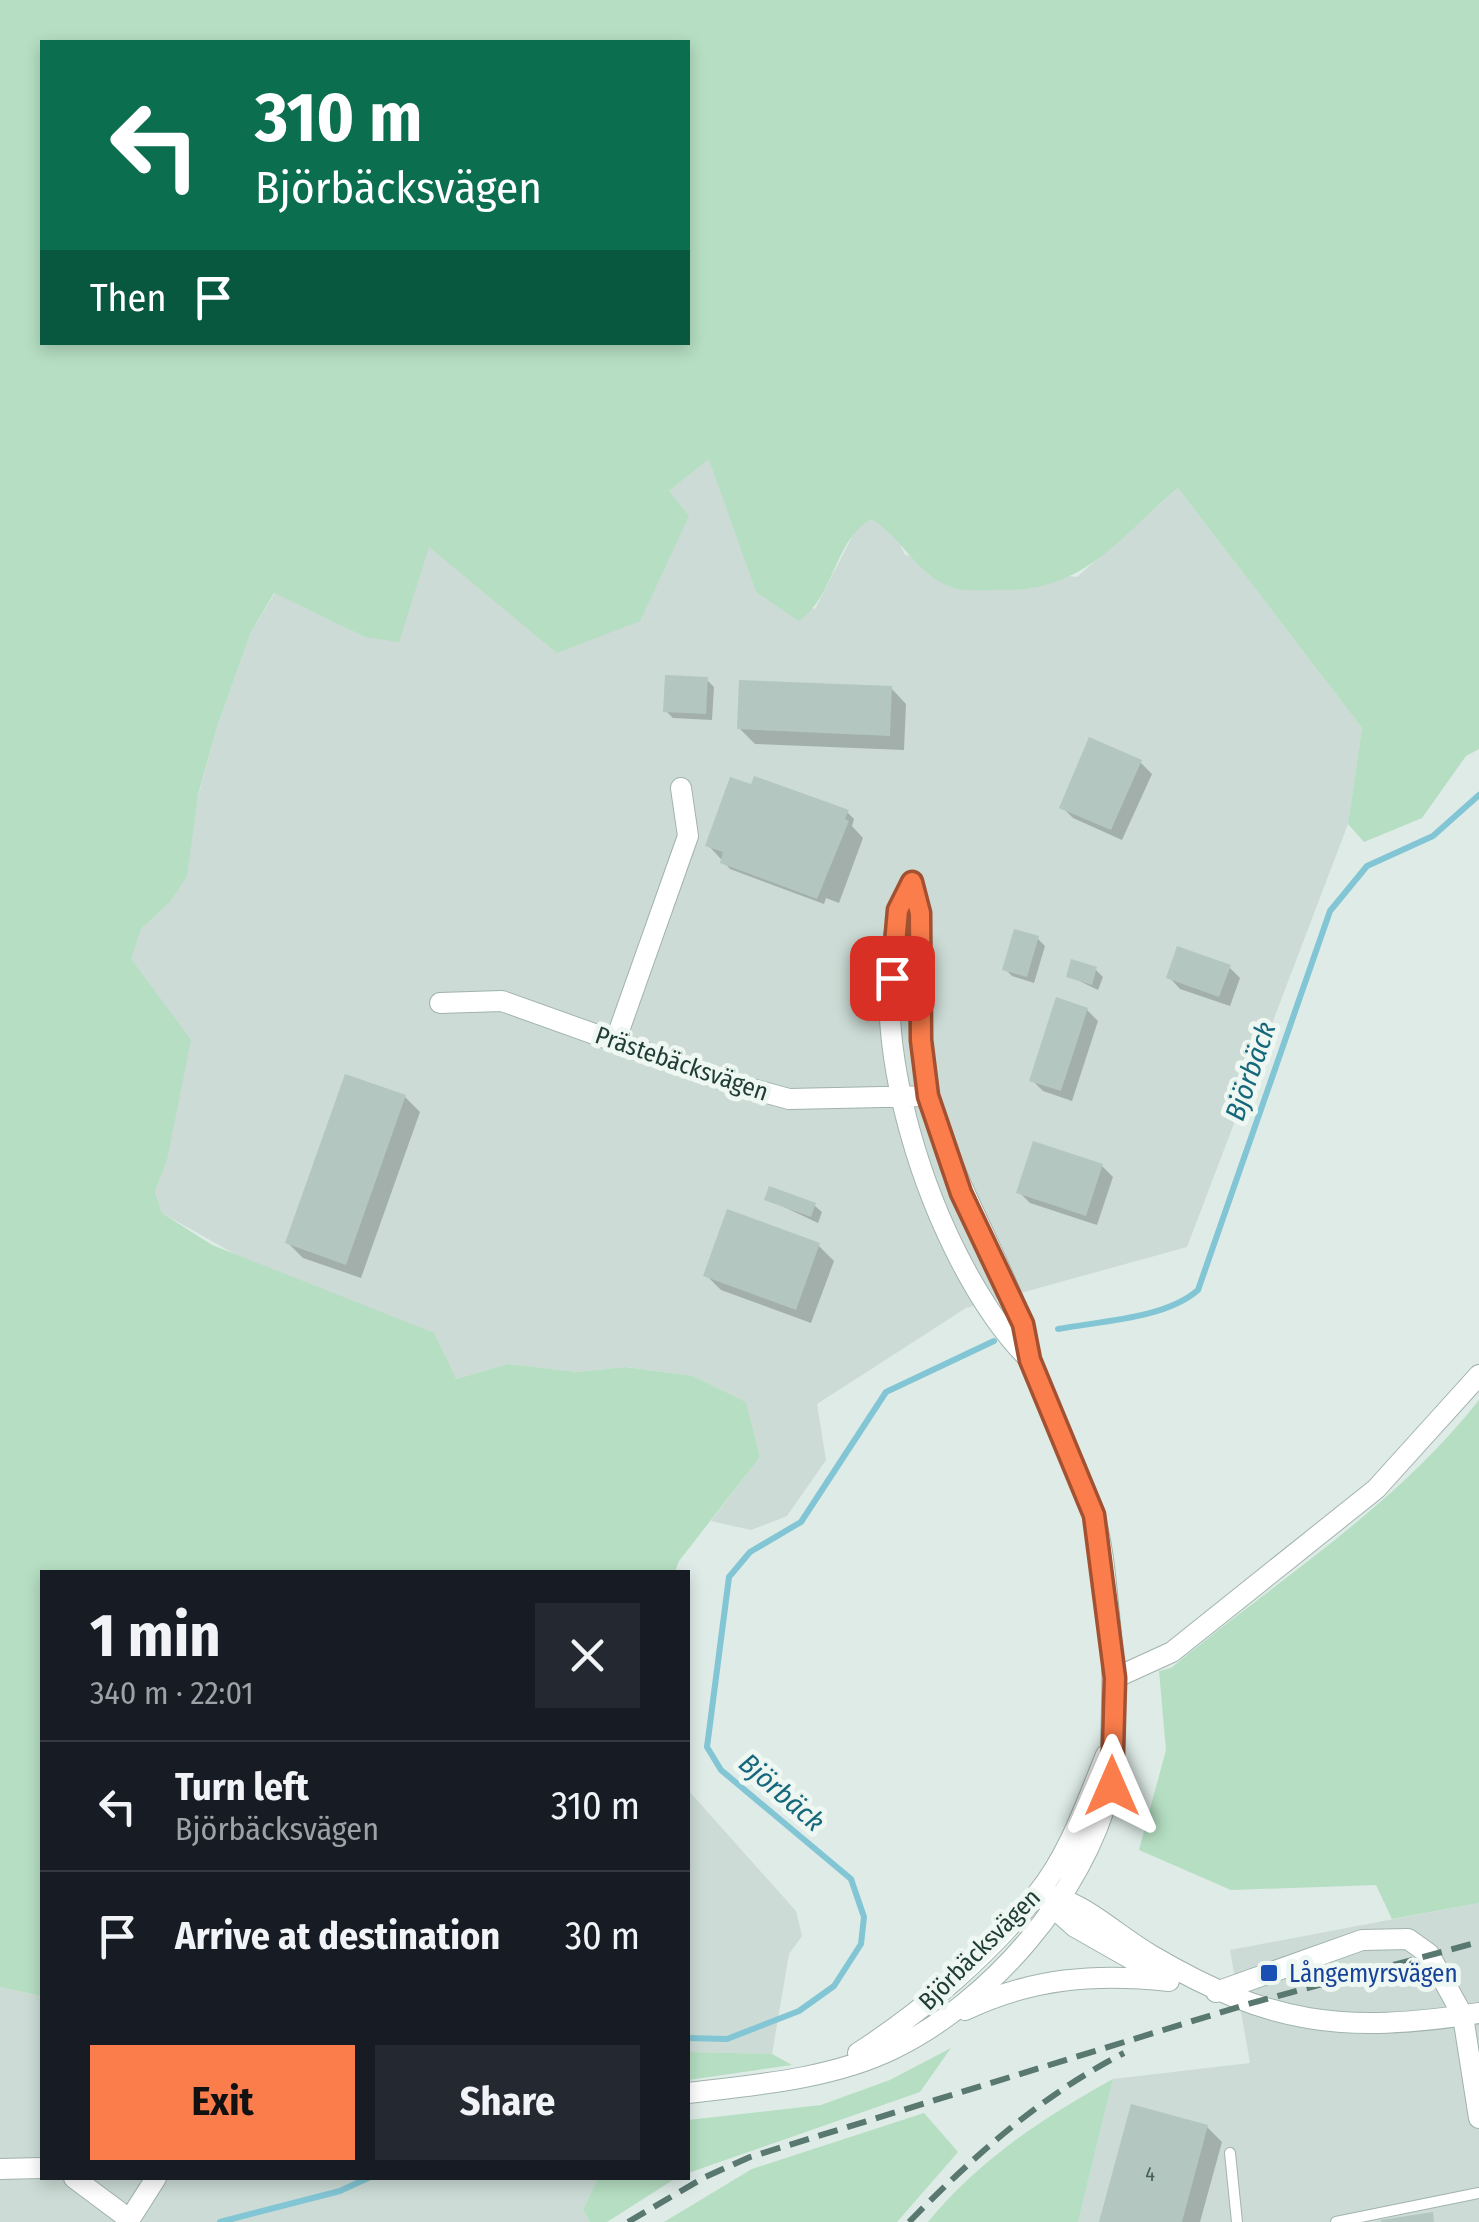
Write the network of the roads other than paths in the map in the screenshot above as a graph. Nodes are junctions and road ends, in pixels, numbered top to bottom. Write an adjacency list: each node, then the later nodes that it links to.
1 (681, 788): 3 (street)
2 (440, 1003): 3 (street, Prästebäcksvägen)
3 (615, 1042): 5 (street, Prästebäcksvägen)
4 (928, 1096): 5 (street, Prästebäcksvägen); 5 (street, Björbäcksvägen); 6 (street, Björbäcksvägen)
5 (899, 1099): 6 (street, Björbäcksvägen)
6 (1030, 1360): 8 (street, Björbäcksvägen)
7 (1479, 1375): 8 (street)
8 (1115, 1678): 9 (street, Björbäcksvägen)
9 (1111, 1744): 10 (street, Björbäcksvägen); 11 (street, Björbäcksvägen)
10 (1039, 1892): 11 (street); 16 (street, Björbäcksvägen)
11 (1058, 1904): 12 (street); 13 (street); 15 (street, Björbäcksvägen)
12 (1169, 1980): 13 (street); 15 (street)
13 (1210, 1989): 14 (street); 14 (street)
14 (1471, 2015): 18 (street)
15 (932, 2026): 16 (street, Björbäcksvägen)
16 (835, 2067): 17 (street, Björbäcksvägen)
17 (690, 2093)
18 (1478, 2110): 19 (street)
19 (1479, 2118)
20 (1230, 2154): 27 (lane)
21 (40, 2168): 22 (street)
22 (0, 2169)
23 (77, 2180): 26 (street)
24 (155, 2180): 26 (street)
25 (1479, 2193): 28 (lane)
26 (129, 2220)
27 (1236, 2222)
28 (1336, 2222)

